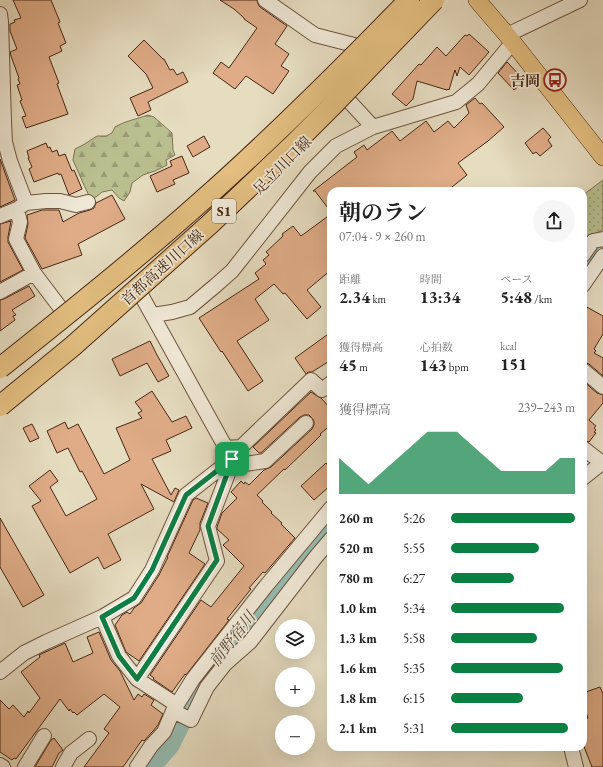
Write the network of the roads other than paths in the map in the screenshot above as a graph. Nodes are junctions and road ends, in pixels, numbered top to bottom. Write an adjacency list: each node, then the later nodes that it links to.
1 (265, 0): 10 (street)
2 (401, 0): 10 (main road)
3 (409, 0): 28 (highway, 首都高速川口線 / S1, bridge)
4 (434, 0): 32 (highway, 首都高速川口線 / S1, bridge)
5 (443, 0): 11 (main road, 足立川口線)
6 (477, 0): 9 (main road)
7 (580, 0): 9 (street)
8 (0, 14): 16 (street)
9 (510, 38): 13 (street); 14 (main road)
10 (358, 46): 11 (street); 25 (main road)
11 (389, 60): 12 (main road, 足立川口線)
12 (348, 100): 13 (street); 24 (main road, 足立川口線)
13 (372, 127): 26 (street)
14 (603, 157)
15 (88, 202): 16 (street)
16 (22, 206): 17 (street); 21 (street)
17 (0, 216)
18 (603, 239): 19 (street)
19 (587, 249)
20 (603, 256): 22 (street)
21 (34, 273): 23 (street); 25 (street)
22 (587, 279)
23 (0, 292)
24 (140, 293): 26 (street); 33 (main road, 足立川口線)
25 (62, 310): 27 (main road)
26 (153, 315): 36 (street)
27 (0, 359)
28 (0, 368)
29 (587, 373): 31 (street)
30 (327, 386): 36 (street)
31 (603, 387)
32 (0, 406)
33 (0, 412)
34 (306, 423): 36 (street)
35 (587, 451): 37 (street)
36 (229, 458): 43 (street); 45 (street)
37 (602, 463): 38 (street)
38 (587, 475)
39 (327, 513): 41 (street)
40 (327, 544): 42 (street)
41 (299, 545): 42 (street); 46 (street)
42 (315, 558): 46 (street)
43 (102, 617): 44 (street); 45 (street)
44 (0, 672)
45 (137, 679): 46 (street)
46 (175, 708): 54 (street)
47 (44, 736): 52 (street)
48 (89, 739): 53 (street)
49 (572, 751): 55 (street)
50 (0, 765): 51 (street)
51 (3, 767)
52 (25, 767)
53 (63, 767)
54 (137, 767)
55 (576, 767)

